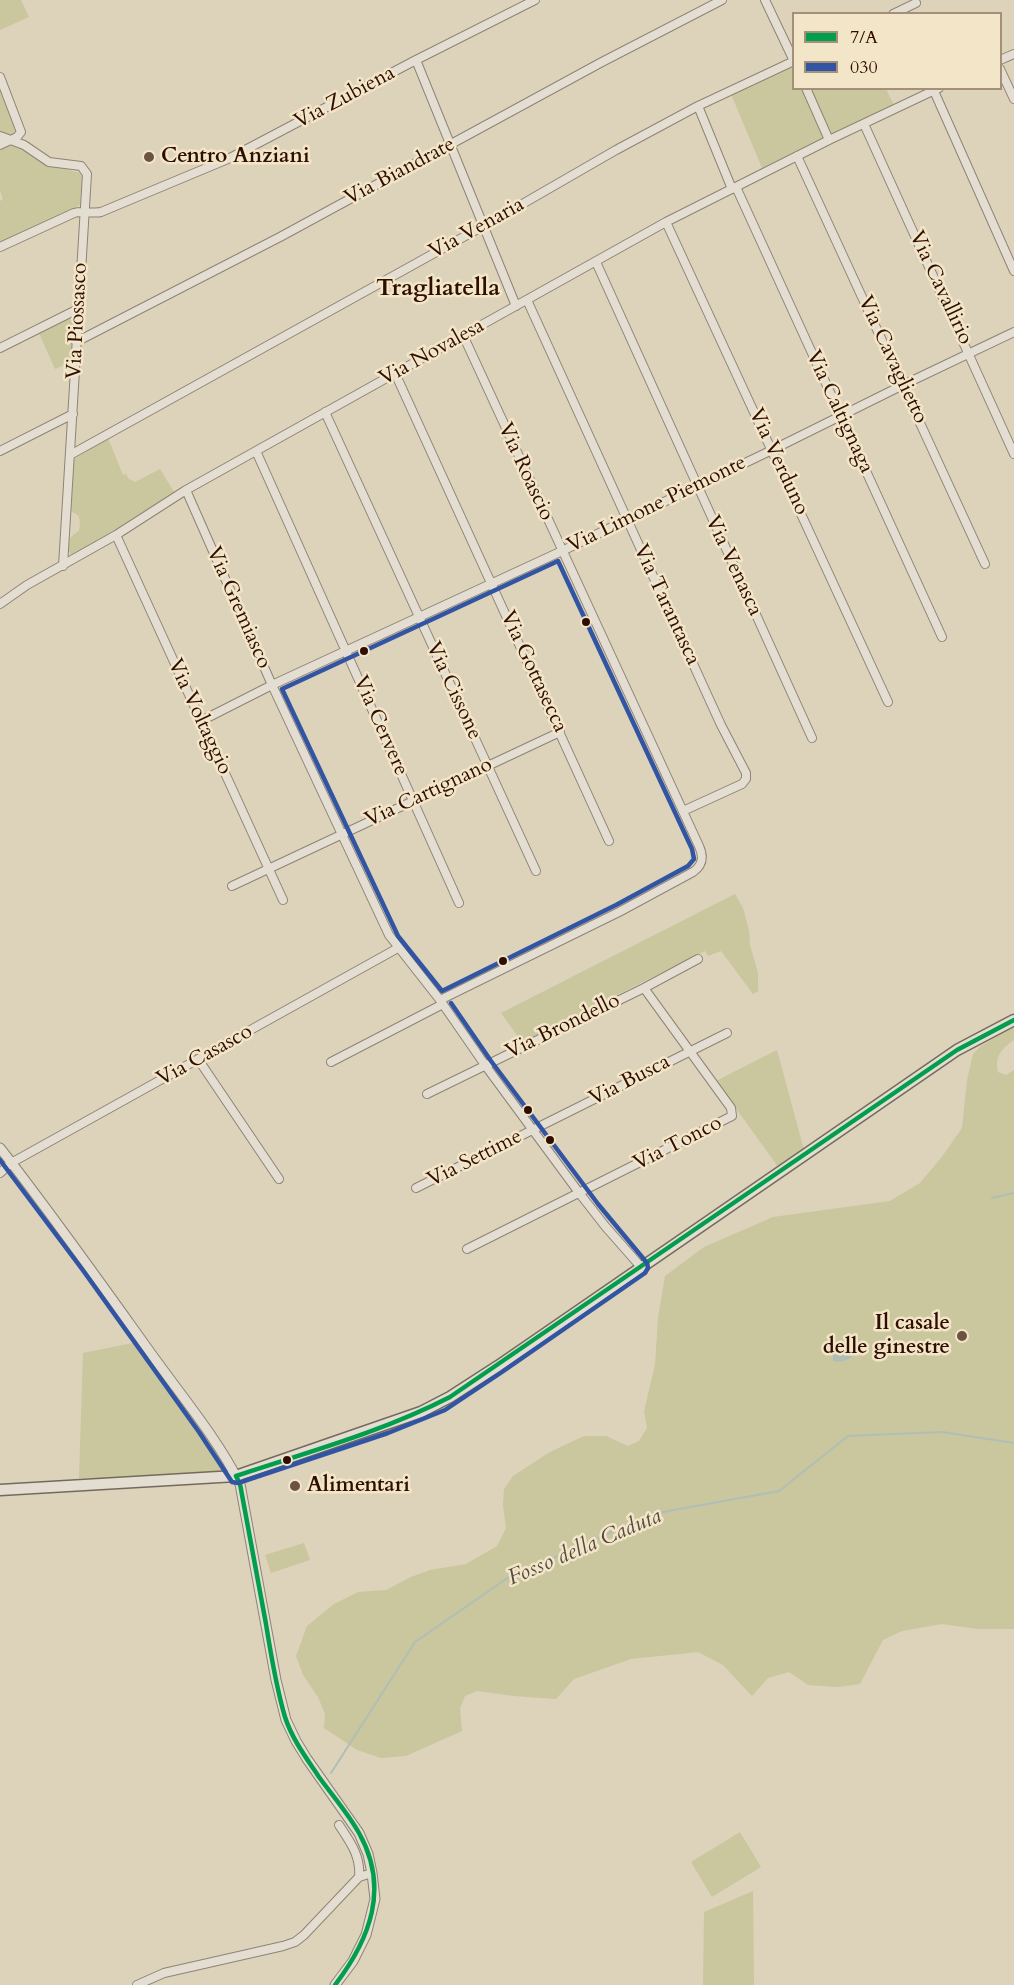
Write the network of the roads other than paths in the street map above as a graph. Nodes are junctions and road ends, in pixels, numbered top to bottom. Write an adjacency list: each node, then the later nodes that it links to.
1 (535, 0): 7 (street, Via Zubiena)
2 (722, 0): 19 (street, Via Biandrate)
3 (765, 0): 6 (street)
4 (915, 3): 5 (street)
5 (897, 12)
6 (792, 59)
7 (416, 60): 19 (street); 23 (street, Via Zubiena)
8 (792, 61): 14 (street, Via Venaria)
9 (1002, 73): 13 (street)
10 (0, 77): 17 (street)
11 (807, 90): 18 (street)
12 (936, 90): 15 (street, Via Novalesa); 28 (street)
13 (1014, 99)
14 (698, 106): 22 (street, Via Caltignaga); 25 (street, Via Venaria)
15 (864, 124): 18 (street, Via Novalesa); 36 (street, Via Cavallirio)
16 (0, 136): 17 (street, Via Piossasco)
17 (10, 140): 20 (street); 23 (street, Via Piossasco)
18 (830, 140): 21 (street, Via Novalesa)
19 (452, 144): 25 (street); 34 (street, Via Biandrate)
20 (0, 145)
21 (797, 156): 22 (street, Via Novalesa); 38 (street, Via Cavaglietto)
22 (734, 188): 24 (street, Via Novalesa); 41 (street, Via Caltignaga)
23 (85, 211): 26 (street, Via Zubiena); 31 (street, Via Piossasco)
24 (666, 222): 27 (street, Via Novalesa); 43 (street, Via Verduno)
25 (484, 225): 30 (street); 46 (street, Via Venaria)
26 (0, 247)
27 (596, 262): 29 (street, Via Novalesa); 47 (street, Via Venasca)
28 (1014, 272)
29 (527, 300): 30 (street, Via Novalesa); 49 (street, Via Tarantasca)
30 (516, 306): 33 (street, Via Novalesa)
31 (78, 309): 34 (street, Via Piossasco); 35 (street)
32 (1014, 332): 36 (street, Via Limone Piemonte)
33 (463, 335): 37 (street, Via Novalesa); 51 (street, Via Roascio)
34 (76, 342): 40 (street, Via Piossasco)
35 (0, 348)
36 (969, 353): 38 (street, Via Limone Piemonte); 45 (street, Via Cavallirio)
37 (395, 372): 39 (street, Via Novalesa); 54 (street, Via Gottasecca)
38 (903, 385): 41 (street, Via Limone Piemonte); 52 (street, Via Cavaglietto)
39 (325, 412): 44 (street, Via Novalesa); 56 (street, Via Cissone)
40 (73, 414): 42 (street); 46 (street, Via Piossasco)
41 (841, 416): 43 (street, Via Limone Piemonte); 57 (street, Via Caltignaga)
42 (0, 450)
43 (772, 450): 47 (street, Via Limone Piemonte); 60 (street, Via Verduno)
44 (256, 451): 48 (street, Via Novalesa); 58 (street, Via Cervere)
45 (1014, 454)
46 (70, 455): 53 (street, Via Piossasco)
47 (696, 486): 49 (street, Via Limone Piemonte); 63 (street, Via Venasca)
48 (186, 490): 50 (street, Via Novalesa); 59 (street, Via Gremiasco)
49 (626, 519): 51 (street, Via Limone Piemonte); 66 (street, Via Tarantasca)
50 (116, 535): 53 (street, Via Novalesa); 61 (street, Via Voltaggio)
51 (562, 551): 54 (street, Via Limone Piemonte); 66 (street, Via Roascio)
52 (985, 564)
53 (63, 566): 55 (street, Via Novalesa)
54 (492, 583): 56 (street, Via Limone Piemonte); 62 (street, Via Gottasecca)
55 (0, 604)
56 (418, 616): 58 (street, Via Limone Piemonte); 64 (street, Via Cissone)
57 (942, 637)
58 (346, 650): 59 (street, Via Limone Piemonte); 65 (street, Via Cervere)
59 (272, 685): 61 (street, Via Limone Piemonte); 67 (street, Via Gremiasco)
60 (888, 702)
61 (201, 721): 69 (street, Via Voltaggio)
62 (560, 732): 64 (street, Via Cartignano); 68 (street, Via Gottasecca)
63 (812, 738)
64 (487, 766): 65 (street, Via Cartignano); 70 (street, Via Cissone)
65 (414, 799): 67 (street, Via Cartignano); 73 (street, Via Cervere)
66 (683, 811): 77 (street, Via Roascio)
67 (341, 834): 69 (street, Via Cartignano); 74 (street, Via Gremiasco)
68 (609, 841)
69 (268, 869): 71 (street, Via Cartignano); 72 (street, Via Voltaggio)
70 (536, 871)
71 (232, 886)
72 (283, 900)
73 (459, 903)
74 (398, 948): 77 (street, Via Gremiasco); 81 (street, Via Casasco)
75 (698, 959): 76 (street, Via Brondello)
76 (644, 988): 80 (street, Via Tonco); 83 (street, Via Brondello)
77 (442, 1002): 82 (street, Via Roascio); 83 (street, Via Gremiasco)
78 (1014, 1020): 93 (main road)
79 (727, 1033): 80 (street, Via Busca)
80 (690, 1051): 85 (street, Via Busca); 91 (street, Via Tonco)
81 (198, 1059): 87 (street, Via Casasco); 89 (street)
82 (331, 1062)
83 (485, 1065): 84 (street, Via Brondello); 85 (street, Via Gremiasco)
84 (427, 1094)
85 (533, 1130): 90 (street, Via Settime); 91 (street, Via Gremiasco)
86 (0, 1148): 87 (street)
87 (11, 1162): 88 (street, Via Casasco); 94 (street)
88 (0, 1173)
89 (279, 1179)
90 (416, 1188)
91 (580, 1194): 92 (street); 93 (street, Via Gremiasco)
92 (467, 1249)
93 (641, 1267): 94 (main road)
94 (236, 1476): 95 (main road); 97 (street)
95 (0, 1490)
96 (339, 1825): 98 (street)
97 (372, 1873): 98 (street); 100 (street)
98 (359, 1877): 99 (street)
99 (137, 1985)
100 (335, 1985)

